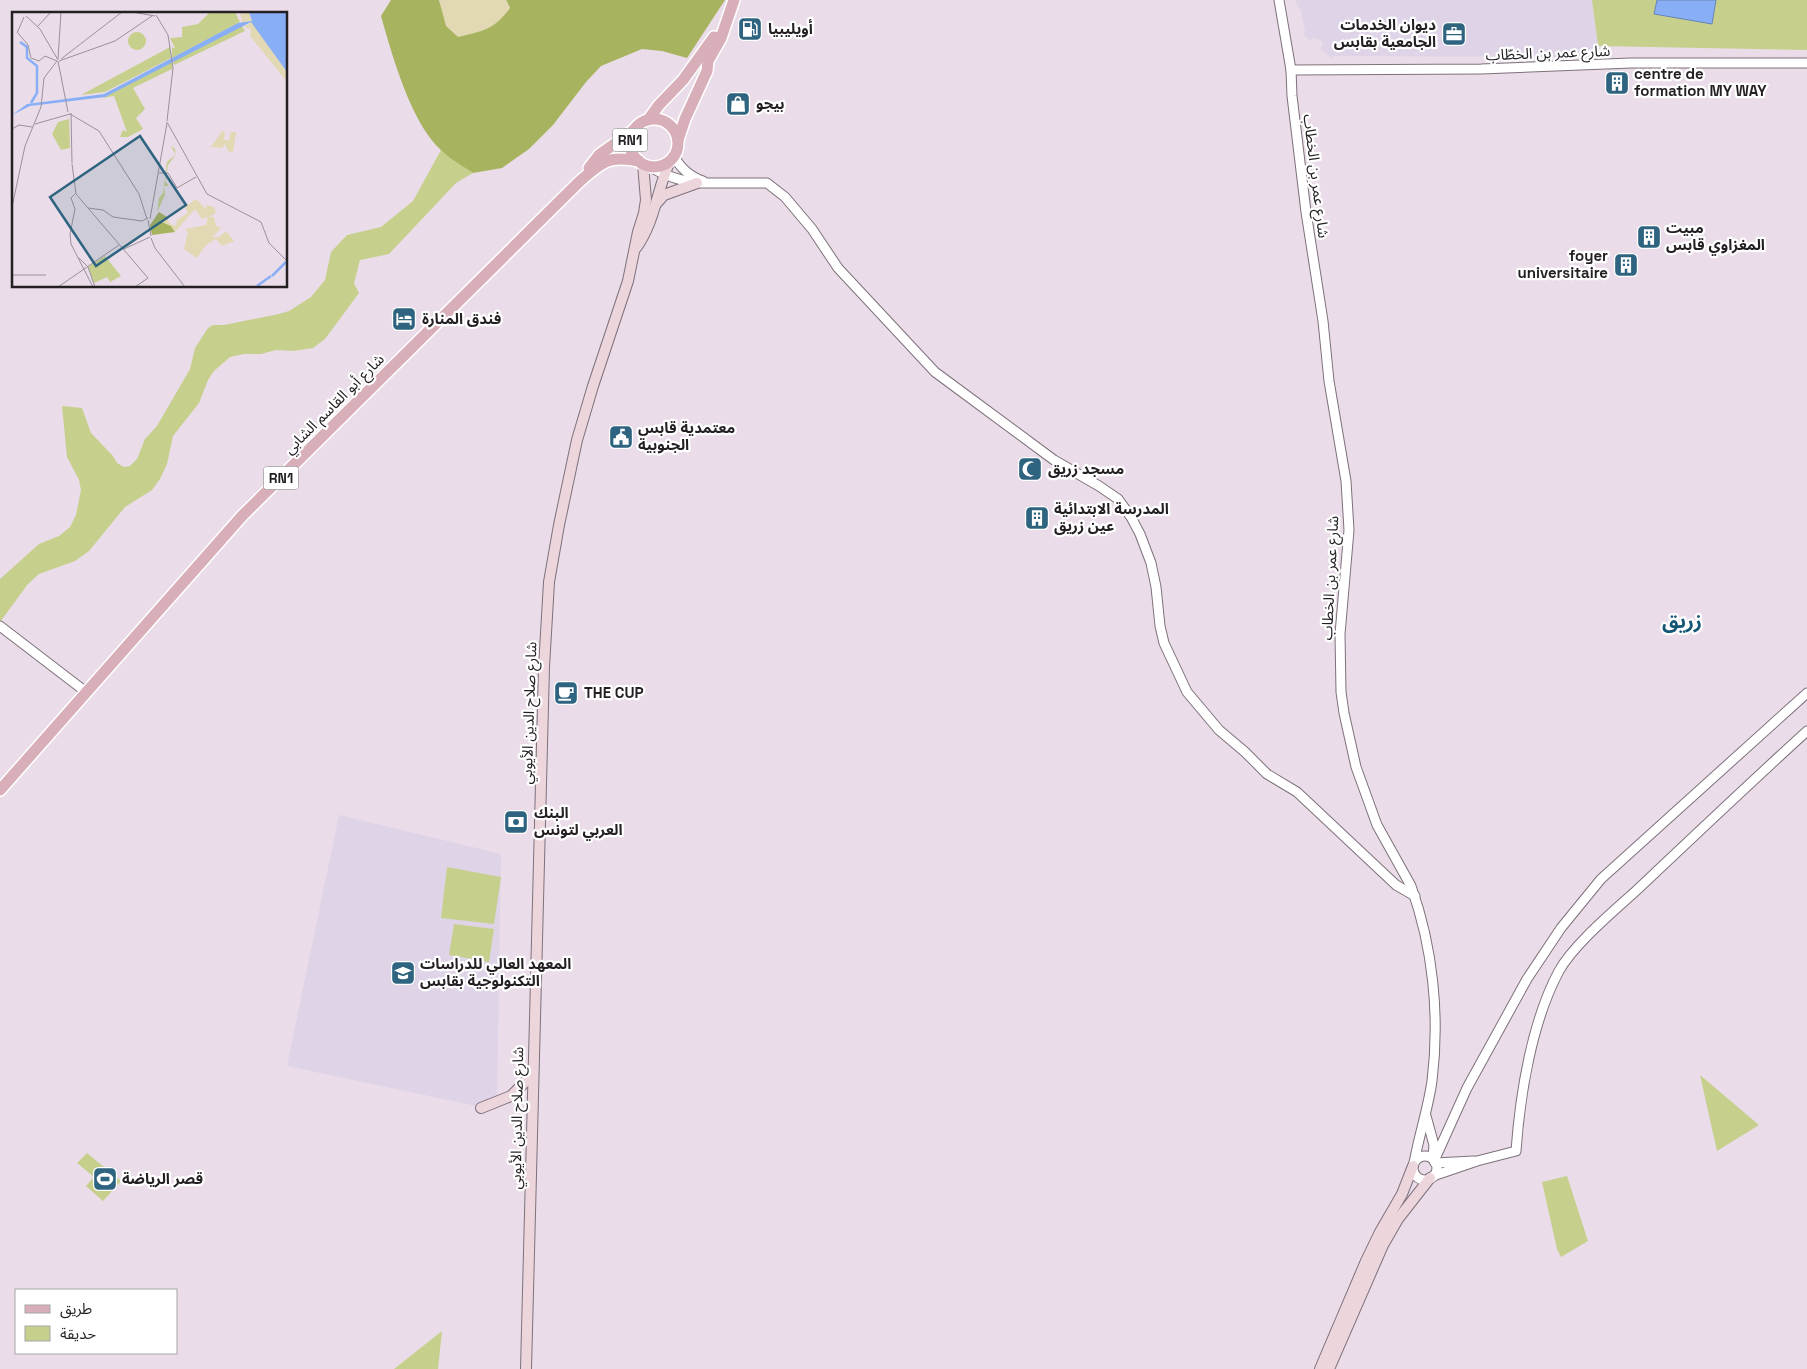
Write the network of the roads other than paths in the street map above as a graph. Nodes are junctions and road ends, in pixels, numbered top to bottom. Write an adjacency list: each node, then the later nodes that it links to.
1 (734, 0): 3 (main road, RN1)
2 (1279, 0): 6 (street, شارع عمر بن الخطاب)
3 (727, 17): 4 (main road, RN1); 7 (main road, RN1)
4 (708, 61): 7 (main road); 10 (main road, RN1)
5 (1807, 63): 6 (street, شارع عمر بن الخطّاب)
6 (1291, 70): 24 (street, شارع عمر بن الخطاب)
7 (683, 80): 8 (main road, RN1)
8 (648, 120): 9 (main road, RN1); 10 (main road, RN1)
9 (634, 130): 12 (main road, RN1); 14 (main road, شارع أبو القاسم الشابي / RN1)
10 (678, 140): 11 (main road, RN1)
11 (672, 159): 12 (main road, RN1); 13 (main road, شارع صلاح الدين الأيوبي); 15 (street)
12 (643, 164): 13 (street); 14 (main road, شارع أبو القاسم الشابي / RN1); 18 (main road, شارع صلاح الدين الأيوبي)
13 (664, 175): 16 (street); 17 (main road, شارع صلاح الدين الأيوبي)
14 (579, 182): 20 (main road, شارع أبو القاسم الشابي / RN1)
15 (714, 183): 16 (street); 24 (street)
16 (697, 184): 17 (main road)
17 (656, 205): 18 (main road, شارع صلاح الدين الأيوبي)
18 (635, 249): 25 (main road, شارع صلاح الدين الأيوبي)
19 (0, 626): 20 (street)
20 (86, 692): 23 (main road, شارع أبو القاسم الشابي / RN1)
21 (1807, 693): 28 (street)
22 (1807, 731): 29 (street)
23 (0, 790)
24 (1415, 896): 27 (street, شارع عمر بن الخطاب)
25 (532, 1075): 26 (main road); 32 (main road, شارع صلاح الدين الأيوبي)
26 (482, 1108)
27 (1426, 1116): 28 (street); 30 (street, شارع عمر بن الخطاب)
28 (1434, 1161): 29 (street); 30 (street); 31 (street)
29 (1477, 1161): 31 (street)
30 (1414, 1164): 31 (street); 33 (main road)
31 (1431, 1177): 34 (main road)
32 (526, 1369)
33 (1320, 1369)
34 (1329, 1369)

